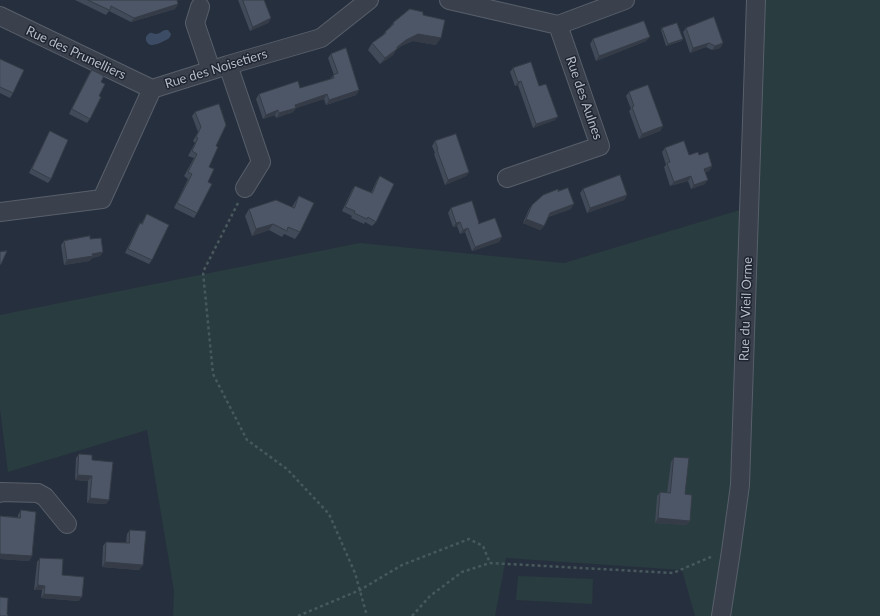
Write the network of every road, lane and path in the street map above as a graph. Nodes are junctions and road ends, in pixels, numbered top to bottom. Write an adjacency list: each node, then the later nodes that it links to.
1 (369, 0): 8 (street, Rue des Noisetiers)
2 (449, 0): 7 (street)
3 (625, 0): 7 (street)
4 (756, 0): 16 (street, Rue du Vieil Orme)
5 (200, 7): 9 (street)
6 (0, 16): 10 (street, Rue des Prunelliers)
7 (558, 25): 11 (street, Rue des Aulnes)
8 (228, 64): 9 (street, Rue des Noisetiers); 12 (street)
9 (211, 70): 10 (street, Rue des Noisetiers)
10 (152, 89): 13 (street, Rue des Noisetiers)
11 (507, 178)
12 (245, 188): 18 (path)
13 (0, 212)
14 (0, 493): 15 (street)
15 (67, 524)
16 (731, 551): 17 (path); 22 (street, Rue du Vieil Orme)
17 (490, 563): 18 (path); 21 (path)
18 (360, 590): 19 (path); 20 (path)
19 (298, 616)
20 (367, 616)
21 (412, 616)
22 (721, 616)

